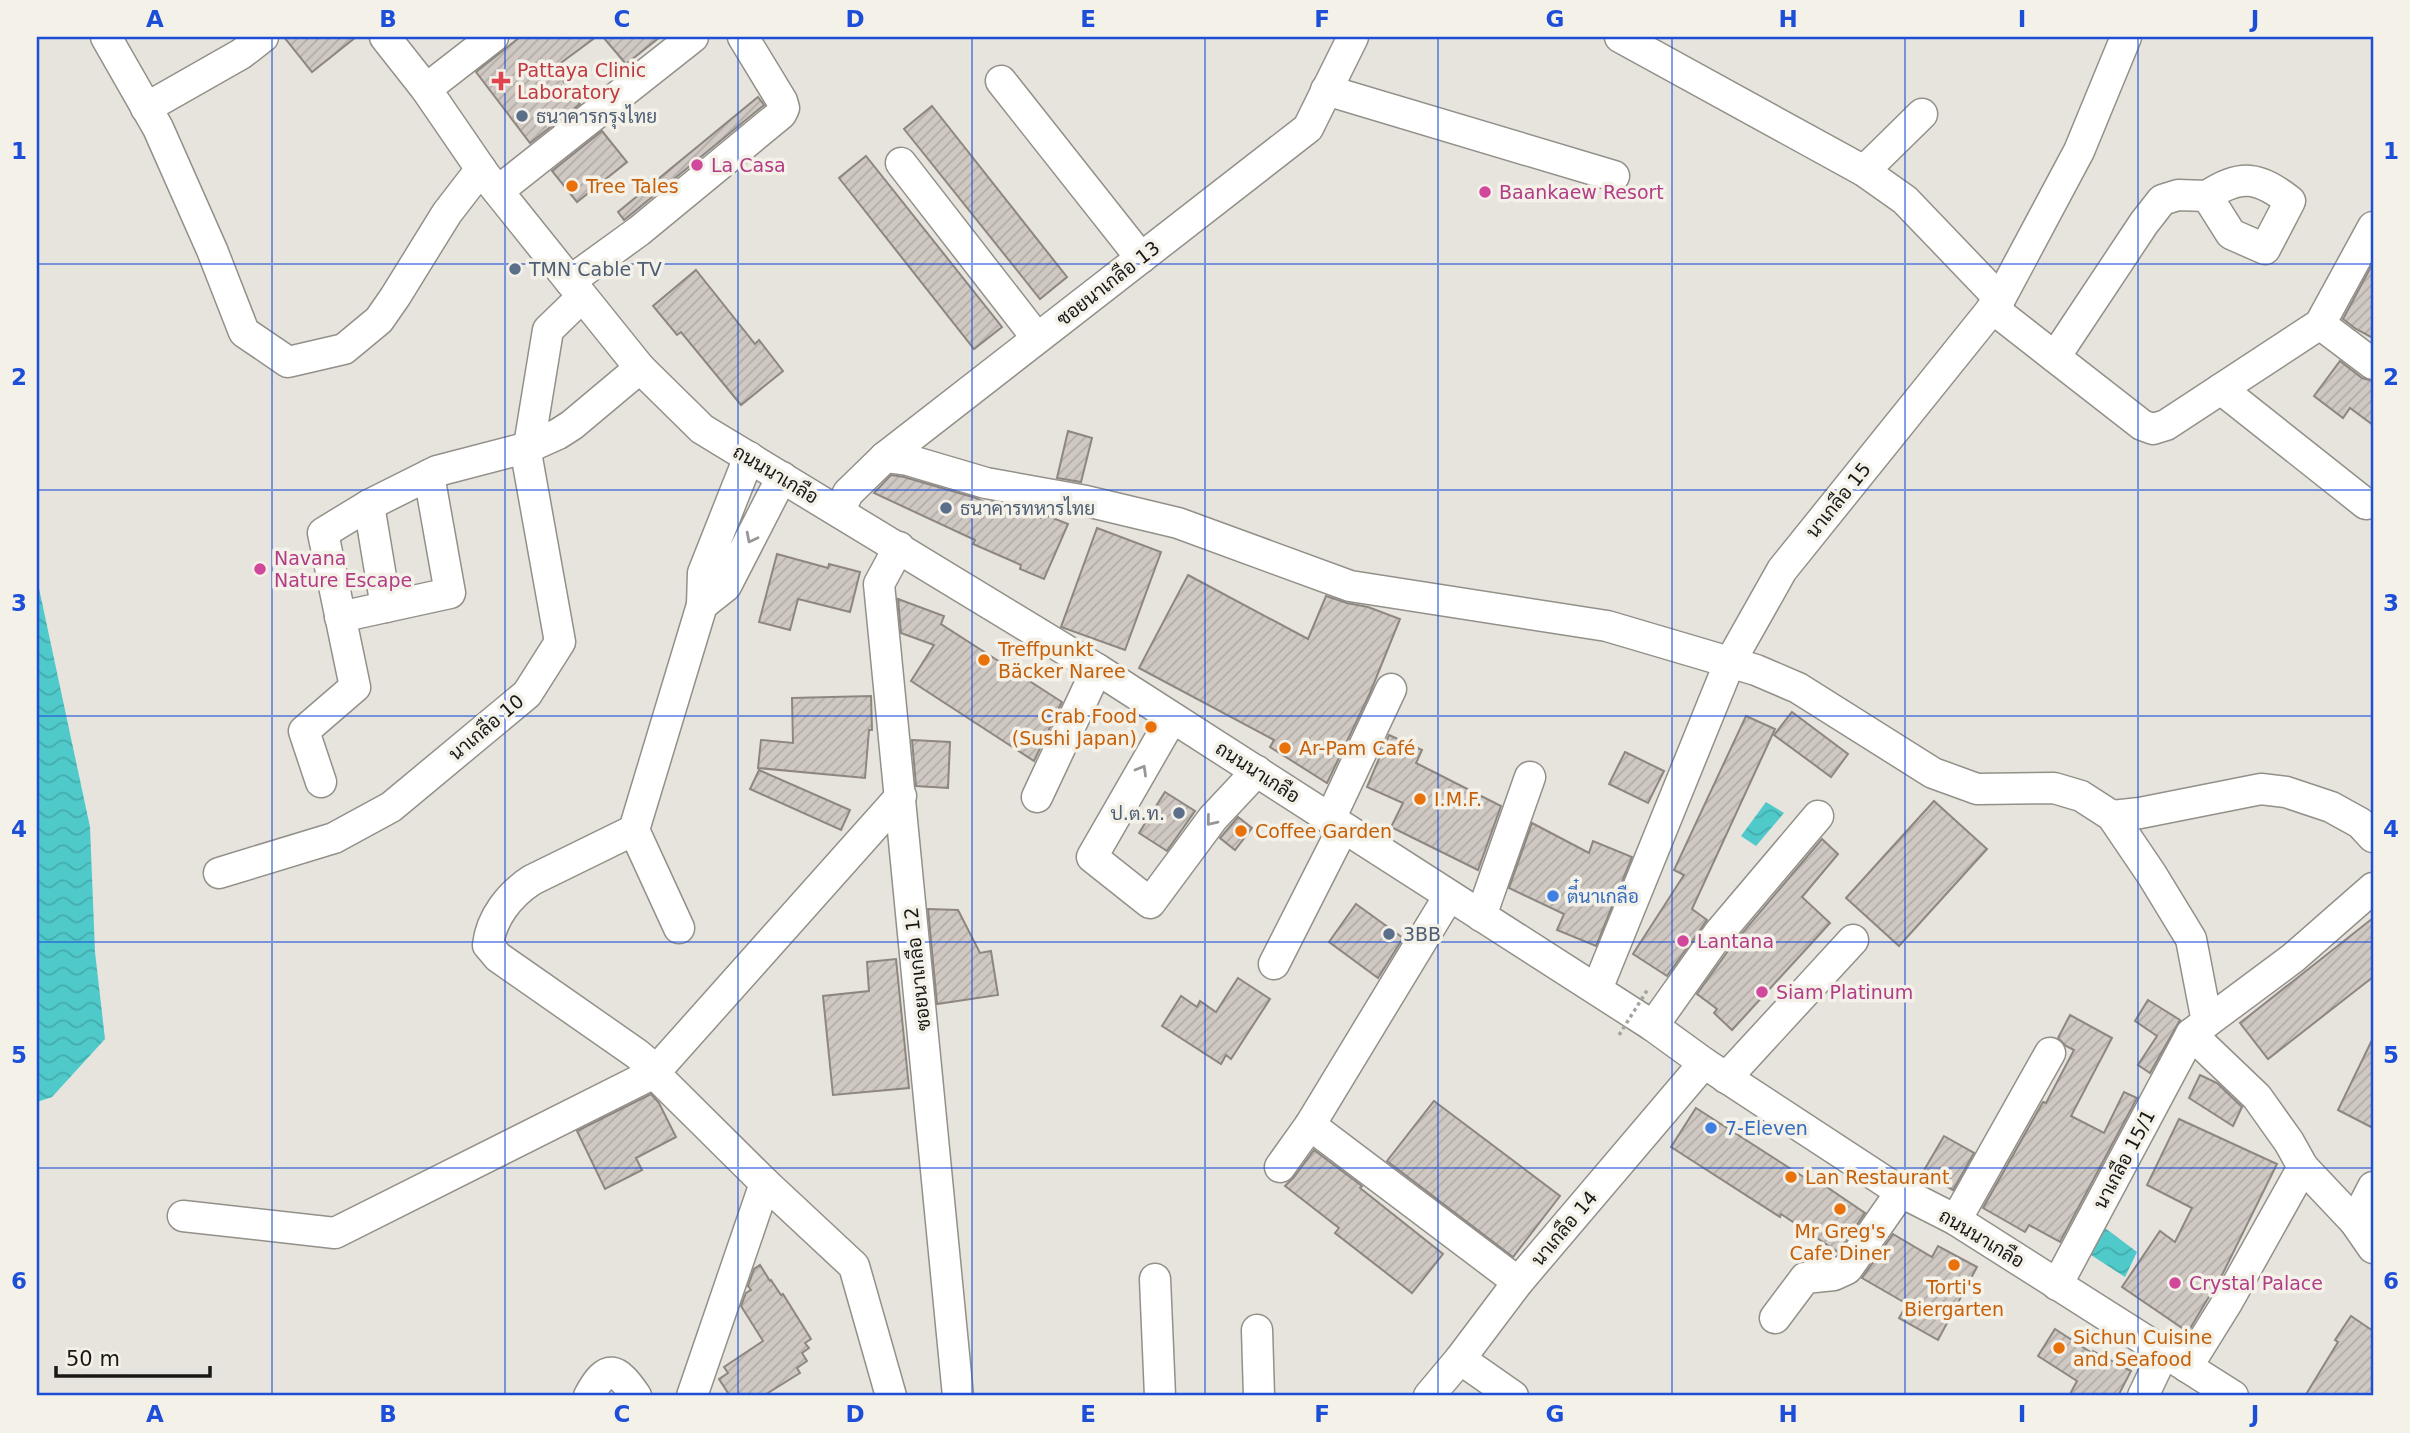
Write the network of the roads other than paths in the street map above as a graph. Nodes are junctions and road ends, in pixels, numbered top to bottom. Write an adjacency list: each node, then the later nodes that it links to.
1 (106, 37): 13 (street)
2 (263, 37): 13 (street)
3 (385, 37): 11 (street, ถนนนาเกลือ)
4 (493, 37): 11 (street)
5 (693, 37): 18 (street)
6 (743, 37): 22 (street, นาเกลือ 10)
7 (1353, 37): 12 (street, ซอยนาเกลือ 13)
8 (1620, 37): 16 (street)
9 (2126, 37): 23 (street, นาเกลือ 15)
10 (1001, 81): 21 (street)
11 (425, 89): 18 (street, ถนนนาเกลือ)
12 (1326, 90): 17 (street); 21 (street, ซอยนาเกลือ 13)
13 (145, 108): 18 (street)
14 (1922, 114): 16 (street)
15 (901, 163): 25 (street)
16 (1864, 171): 23 (street)
17 (1614, 176)
18 (490, 180): 22 (street, ถนนนาเกลือ)
19 (2207, 196): 27 (street)
20 (2373, 227): 24 (street)
21 (1141, 258): 25 (street, ซอยนาเกลือ 13)
22 (576, 289): 28 (street, ถนนนาเกลือ); 30 (street, นาเกลือ 10)
23 (1996, 303): 27 (street); 42 (street, นาเกลือ 15)
24 (2320, 324): 26 (street); 29 (street)
25 (1037, 338): 32 (street, ซอยนาเกลือ 13)
26 (2370, 354)
27 (2055, 357): 29 (street)
28 (640, 368): 30 (street); 31 (street, ถนนนาเกลือ)
29 (2221, 389): 35 (street)
30 (529, 447): 33 (street); 56 (street, นาเกลือ 10)
31 (749, 457): 34 (street, ถนนนาเกลือ); 39 (street)
32 (886, 457): 37 (street, ซอยนาเกลือ 13); 42 (street)
33 (429, 475): 36 (street); 40 (street)
34 (782, 477): 37 (street, ถนนนาเกลือ); 39 (street, one-way to 39)
35 (2366, 504)
36 (369, 505): 40 (street); 41 (street)
37 (839, 512): 38 (street, ถนนนาเกลือ)
38 (899, 547): 43 (street, ถนนนาเกลือ); 49 (street, ซอยนาเกลือ 12)
39 (702, 605): 54 (street)
40 (386, 607): 41 (street)
41 (341, 617): 48 (street)
42 (1729, 664): 52 (street); 63 (street, นาเกลือ 15)
43 (1097, 669): 45 (street, ถนนนาเกลือ); 50 (street)
44 (1391, 689): 53 (street)
45 (1172, 718): 46 (street, ถนนนาเกลือ); 46 (street, one-way to 45)
46 (1257, 771): 53 (street, ถนนนาเกลือ)
47 (1530, 777): 59 (street)
48 (321, 782)
49 (901, 796): 68 (street); 90 (street, ซอยนาเกลือ 12)
50 (1037, 797)
51 (1818, 816): 64 (street)
52 (2112, 816): 55 (street); 65 (street)
53 (1336, 823): 58 (street, ถนนนาเกลือ); 62 (street)
54 (634, 830): 60 (street); 68 (street)
55 (2373, 837)
56 (219, 873)
57 (2373, 888): 65 (street)
58 (1449, 895): 59 (street, ถนนนาเกลือ); 69 (street)
59 (1481, 916): 63 (street, ถนนนาเกลือ)
60 (679, 928)
61 (1853, 940): 67 (street, นาเกลือ 14)
62 (1274, 964)
63 (1597, 989): 64 (street, ถนนนาเกลือ)
64 (1653, 1026): 67 (street, ถนนนาเกลือ)
65 (2199, 1028): 71 (street); 81 (street, นาเกลือ 15/1)
66 (2050, 1053): 76 (street)
67 (1715, 1071): 74 (street, ถนนนาเกลือ); 80 (street, นาเกลือ 14)
68 (655, 1072): 72 (street); 75 (street)
69 (1310, 1125): 70 (street); 80 (street)
70 (1280, 1167)
71 (2303, 1167): 77 (street); 85 (street)
72 (765, 1183): 88 (street); 89 (street)
73 (2373, 1187): 77 (street)
74 (1901, 1192): 76 (street, ถนนนาเกลือ); 82 (street)
75 (183, 1216)
76 (1956, 1220): 81 (street, ถนนนาเกลือ)
77 (2355, 1222): 78 (street)
78 (2373, 1248)
79 (1155, 1279): 91 (street)
80 (1518, 1282): 84 (street, นาเกลือ 14)
81 (2057, 1285): 85 (street, ถนนนาเกลือ)
82 (1775, 1318)
83 (1257, 1330): 92 (street)
84 (1461, 1359): 93 (street, นาเกลือ 14); 94 (street)
85 (2176, 1360): 95 (street); 96 (street, ถนนนาเกลือ)
86 (589, 1396): 87 (street)
87 (636, 1396)
88 (692, 1396)
89 (891, 1396)
90 (958, 1396)
91 (1160, 1396)
92 (1259, 1396)
93 (1429, 1396)
94 (1513, 1396)
95 (2143, 1396)
96 (2233, 1396)

